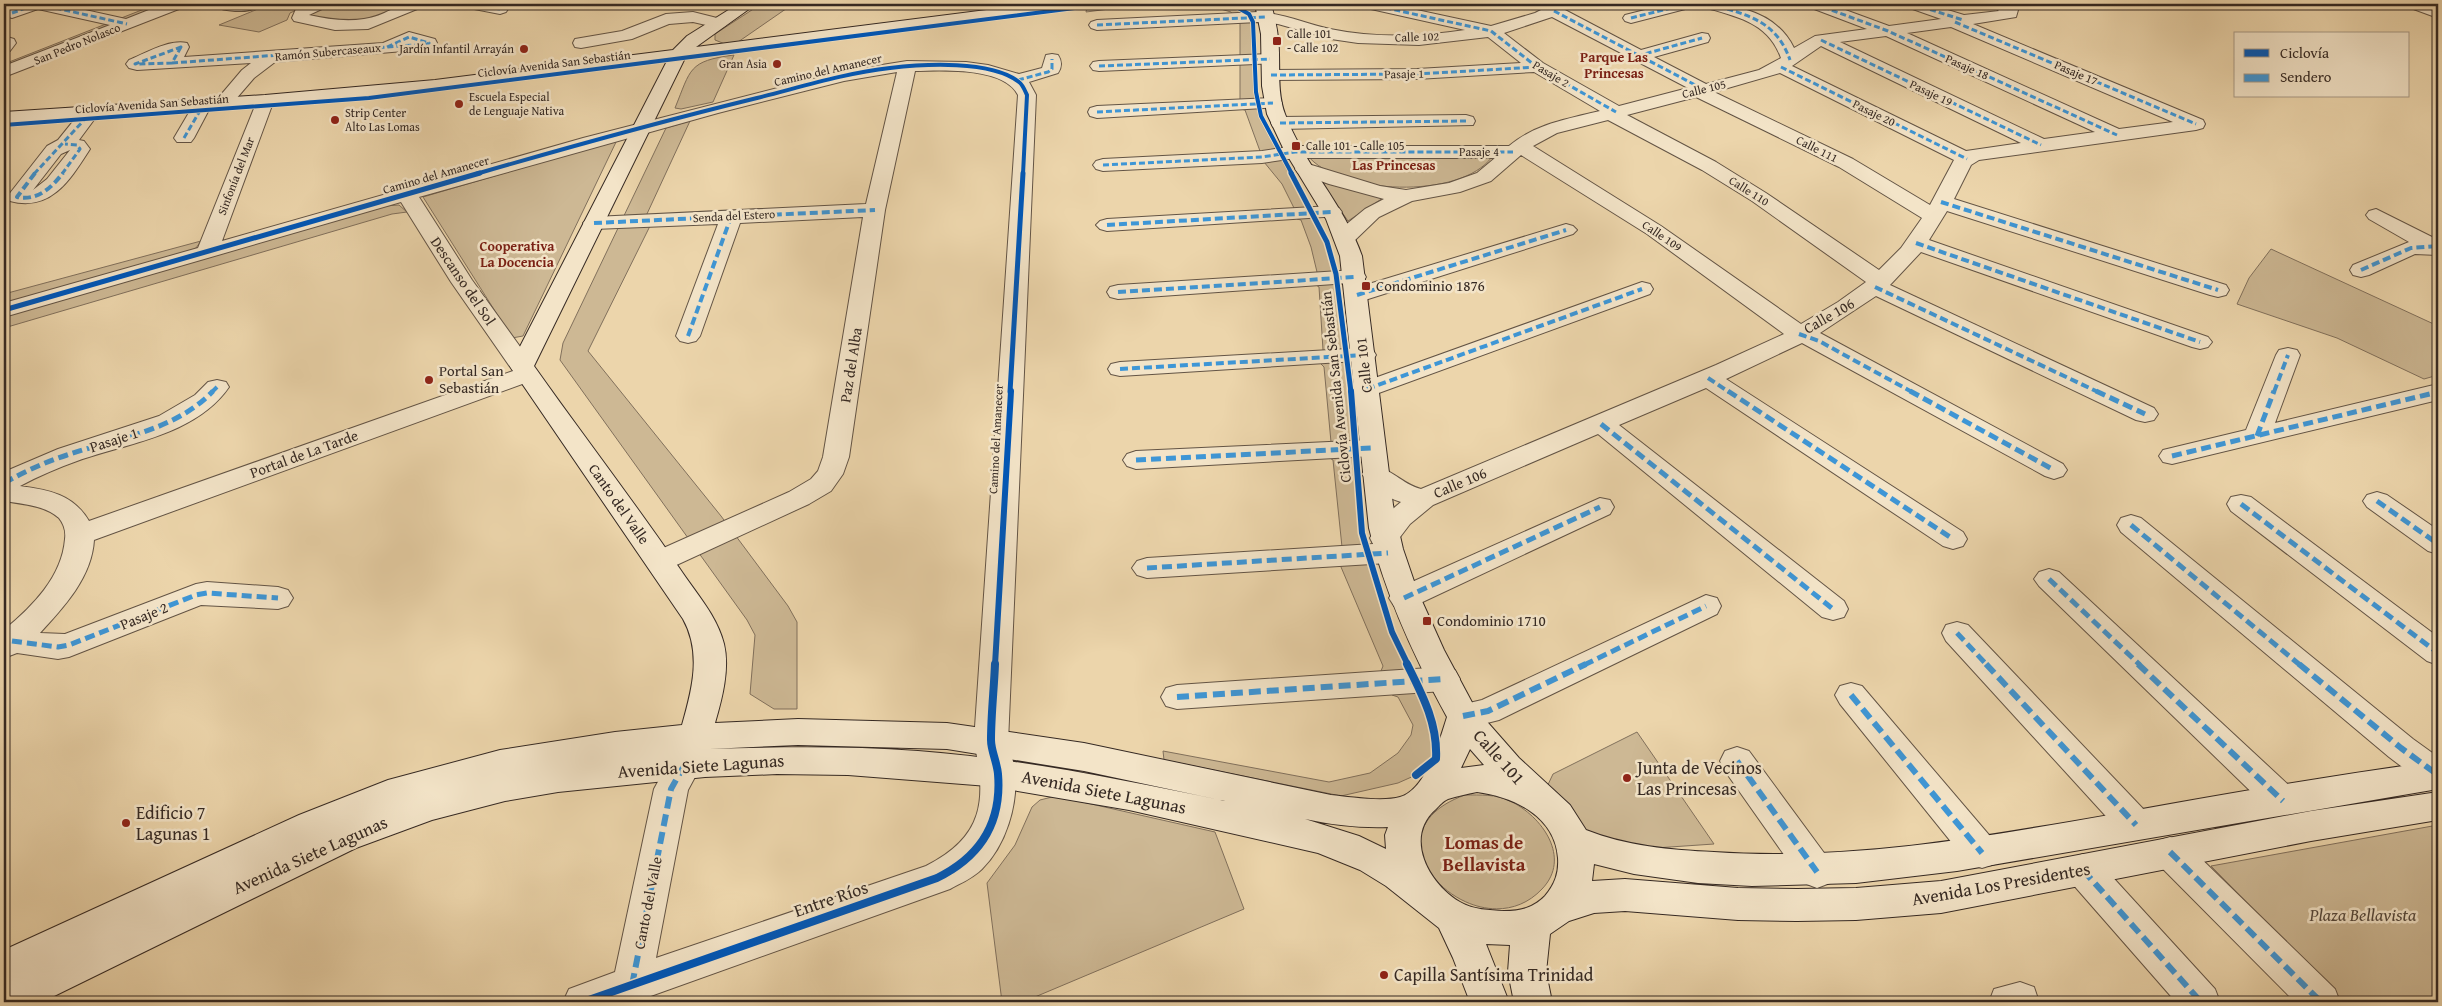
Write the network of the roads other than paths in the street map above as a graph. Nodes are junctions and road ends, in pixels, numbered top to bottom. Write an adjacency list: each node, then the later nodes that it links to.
1 (37, 4): 22 (street); 27 (street)
2 (178, 4): 27 (street, San Pedro Nolasco)
3 (220, 4): 16 (street)
4 (320, 4): 28 (street)
5 (416, 4): 28 (street)
6 (470, 4): 20 (street)
7 (748, 4): 26 (street)
8 (1070, 4): 17 (street)
9 (1247, 4): 21 (street)
10 (1368, 4): 30 (street)
11 (1687, 4): 24 (street)
12 (1710, 4): 43 (street)
13 (1815, 4): 31 (street, Pasaje 18)
14 (1913, 4): 25 (street, Pasaje 17)
15 (2414, 4): 23 (street)
16 (243, 5)
17 (1047, 5): 38 (street)
18 (1555, 6): 30 (street, Calle 102); 39 (street, Calle 111)
19 (2005, 8): 25 (street, Calle 105)
20 (500, 9)
21 (1264, 10): 29 (street); 30 (street, Calle 102); 47 (street, Calle 101)
22 (12, 13)
23 (2438, 13)
24 (1631, 18)
25 (1960, 22): 31 (street, Calle 105); 62 (street, Pasaje 17)
26 (719, 23): 35 (street); 38 (street)
27 (127, 24): 48 (street, San Pedro Nolasco)
28 (329, 24): 40 (street)
29 (1097, 25)
30 (1491, 31): 46 (street, Pasaje 2)
31 (1888, 31): 33 (street, Calle 105); 62 (street, Pasaje 18)
32 (1702, 38): 39 (street)
33 (1821, 40): 43 (street, Calle 105); 65 (street, Pasaje 19)
34 (4, 41): 36 (street)
35 (581, 43)
36 (4, 47)
37 (387, 47): 40 (street, Ramón Subercaseaux)
38 (679, 53): 51 (street); 61 (street)
39 (1637, 56): 50 (street, Calle 111)
40 (268, 58): 42 (street, Ramón Subercaseaux); 52 (street)
41 (1052, 59): 49 (street)
42 (172, 63)
43 (1786, 64): 50 (street, Calle 105); 67 (street, Pasaje 20)
44 (907, 66): 49 (street, Camino del Amanecer); 61 (street, Camino del Amanecer); 73 (street, Paz del Alba)
45 (1099, 66): 47 (street, Pasaje 1)
46 (1537, 66): 47 (street, Pasaje 1); 56 (street, Pasaje 2)
47 (1271, 67): 54 (street, Calle 101)
48 (4, 72)
49 (1018, 80): 135 (street, Camino del Amanecer)
50 (1700, 90): 56 (street, Calle 105); 72 (street, Calle 111)
51 (265, 100): 52 (street); 83 (street, Sinfonía del Mar)
52 (223, 103): 53 (street)
53 (203, 104): 57 (street); 63 (street)
54 (1273, 104): 55 (street); 60 (street, Calle 101)
55 (1097, 112)
56 (1612, 112): 66 (street, Calle 105); 85 (street, Calle 110)
57 (90, 113): 58 (street); 64 (street)
58 (4, 118)
59 (1466, 121): 60 (street)
60 (1280, 123): 68 (street, Calle 101)
61 (642, 127): 70 (street, Camino del Amanecer); 77 (street)
62 (2118, 135): 65 (street)
63 (184, 138)
64 (65, 144)
65 (2041, 145): 67 (street)
66 (1517, 149): 68 (street, Pasaje 4); 71 (street, Calle 105); 91 (street, Calle 109)
67 (1967, 159): 72 (street, Calle 106)
68 (1300, 160): 69 (street, Pasaje 4); 71 (street, Calle 105); 74 (street, Calle 101)
69 (1103, 165)
70 (408, 195): 83 (street, Camino del Amanecer); 97 (street, Descanso del Sol)
71 (1406, 196): 80 (street, Calle 105)
72 (1937, 209): 81 (street, Calle 106); 88 (street, Calle 111)
73 (875, 210): 76 (street, Senda del Estero); 120 (street, Paz del Alba)
74 (1332, 212): 78 (street); 80 (street, Calle 101)
75 (2376, 215): 82 (street)
76 (731, 216): 77 (street, Senda del Estero); 92 (street)
77 (594, 223): 97 (street)
78 (1107, 225)
79 (1566, 230): 86 (street)
80 (1345, 236): 86 (street, Calle 101)
81 (1916, 243): 85 (street, Calle 106); 93 (street)
82 (2436, 247): 84 (street)
83 (207, 252): 90 (street, Camino del Amanecer)
84 (2361, 270)
85 (1878, 284): 91 (street, Calle 106); 102 (street, Calle 110)
86 (1356, 286): 89 (street); 94 (street, Calle 101)
87 (1642, 289): 100 (street)
88 (2218, 290)
89 (1118, 292)
90 (4, 310)
91 (1799, 334): 98 (street, Calle 106); 108 (street, Calle 109)
92 (688, 336)
93 (2200, 342)
94 (1364, 355): 96 (street); 100 (street, Calle 101)
95 (2288, 355): 104 (street)
96 (1120, 369)
97 (524, 370): 116 (street, Portal de La Tarde); 120 (street, Canto del Valle)
98 (1708, 378): 103 (street, Calle 106); 117 (street)
99 (217, 387): 109 (street, Pasaje 1)
100 (1367, 389): 107 (street, Calle 101)
101 (2438, 392): 104 (street)
102 (2145, 414)
103 (1601, 424): 111 (street, Calle 106); 126 (street)
104 (2258, 436): 105 (street)
105 (2172, 456)
106 (1136, 460): 107 (street)
107 (1374, 461): 111 (street, Calle 106); 119 (street, Calle 101)
108 (2054, 470)
109 (4, 483)
110 (4, 492): 116 (street)
111 (1423, 499): 119 (street, Calle 106)
112 (2377, 501): 118 (street)
113 (2241, 504): 129 (street)
114 (1600, 507): 124 (street)
115 (2131, 525): 137 (street)
116 (82, 534): 128 (street)
117 (1953, 539)
118 (2438, 544)
119 (1386, 546): 121 (street); 124 (street, Calle 101)
120 (660, 561): 134 (street, Canto del Valle)
121 (1146, 568)
122 (2049, 578): 140 (street)
123 (278, 598): 128 (street, Pasaje 2)
124 (1404, 598): 130 (street, Calle 101)
125 (1706, 606): 133 (street)
126 (1833, 609)
127 (1958, 634): 142 (street)
128 (8, 644)
129 (2438, 653)
130 (1444, 679): 132 (street); 133 (street, Calle 101)
131 (1851, 695): 145 (street)
132 (1178, 697)
133 (1463, 716): 138 (street, Calle 101); 139 (street, Calle 101)
134 (690, 751): 135 (street, Avenida Siete Lagunas); 151 (street, Avenida Siete Lagunas); 152 (street, Canto del Valle); 153 (street, Avenida Siete Lagunas)
135 (995, 757): 139 (street, Avenida Siete Lagunas); 148 (street, Avenida Siete Lagunas); 152 (street, Entre Ríos)
136 (1737, 761): 147 (street)
137 (2438, 775): 140 (street)
138 (1536, 796): 139 (street); 143 (street)
139 (1423, 800): 148 (street)
140 (2283, 801): 142 (street)
141 (2438, 806): 144 (street, Avenida Los Presidentes)
142 (2136, 825): 145 (street)
143 (1574, 841): 147 (street); 149 (street)
144 (2170, 852): 146 (street, Avenida Los Presidentes); 158 (street)
145 (1982, 853): 147 (street)
146 (2082, 870): 149 (street, Avenida Los Presidentes); 157 (street)
147 (1817, 872)
148 (1423, 894): 150 (street)
149 (1548, 915): 150 (street); 156 (street)
150 (1452, 916): 155 (street)
151 (4, 969)
152 (632, 985): 154 (street, Entre Ríos)
153 (4, 1001)
154 (583, 1002)
155 (1489, 1002)
156 (1533, 1002)
157 (2201, 1002)
158 (2321, 1002)

